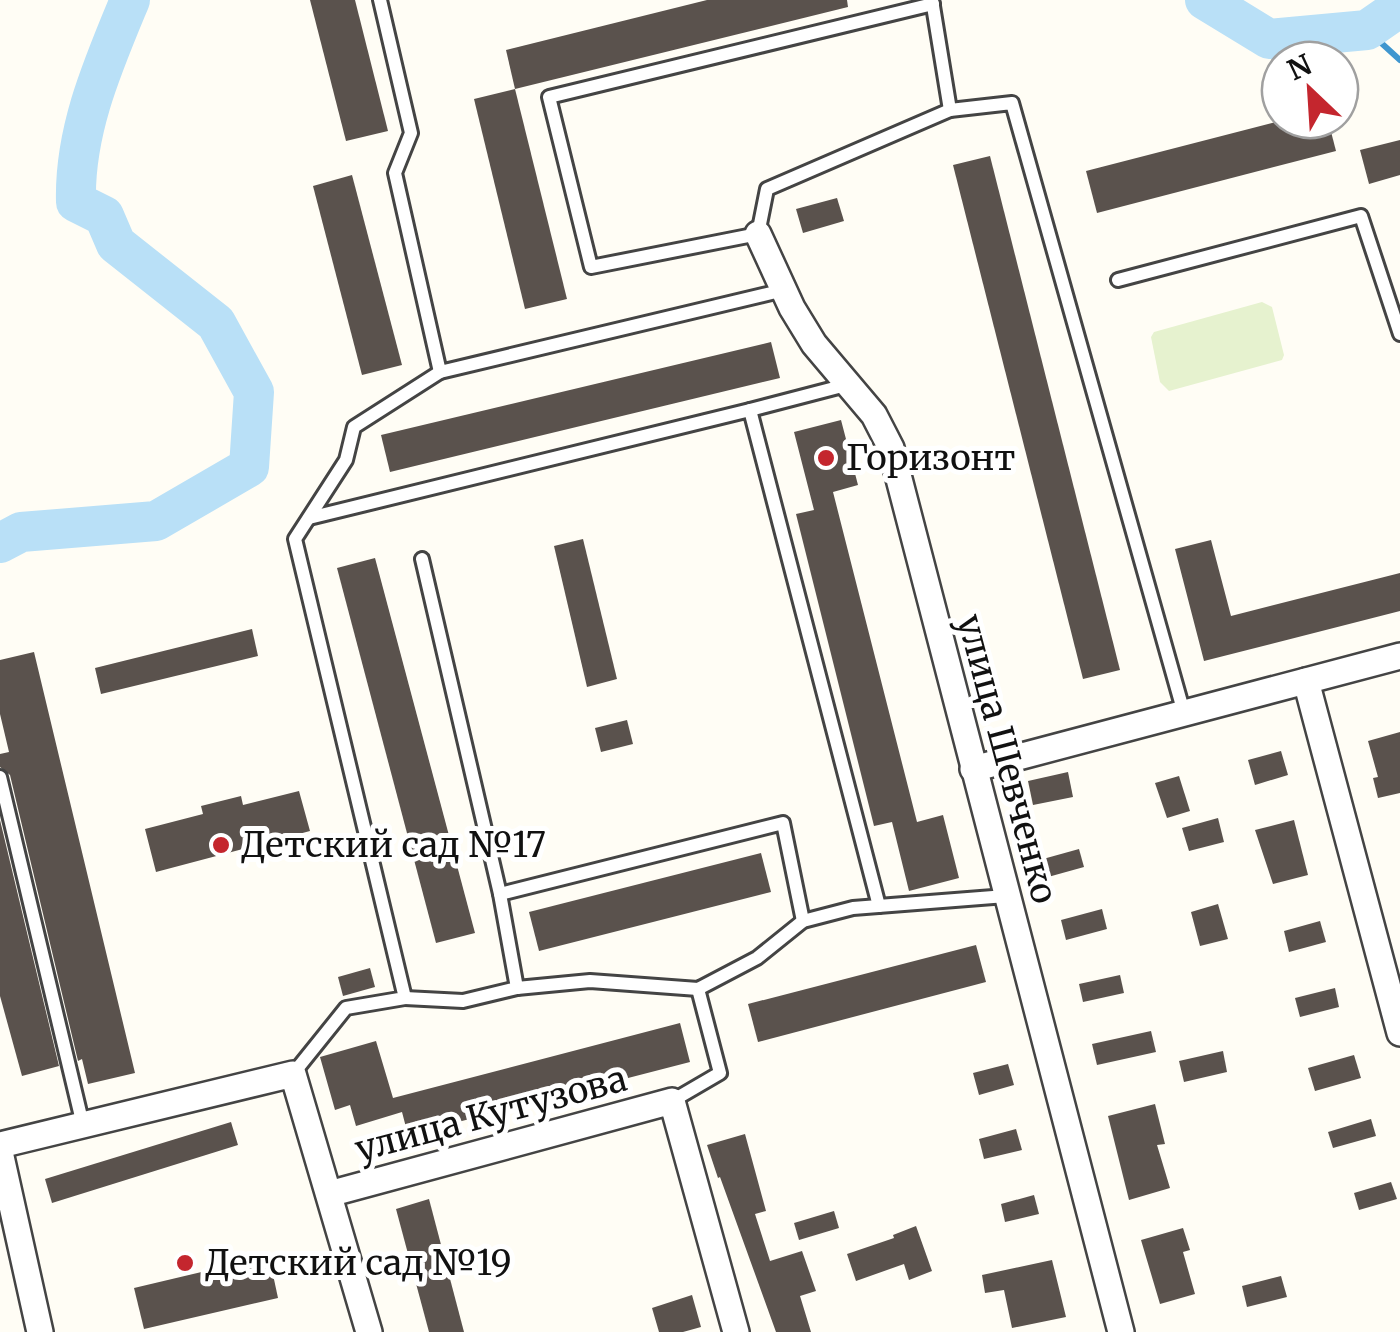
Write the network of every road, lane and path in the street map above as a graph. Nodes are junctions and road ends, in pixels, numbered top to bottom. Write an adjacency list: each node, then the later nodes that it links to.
1 (380, 0): 8 (lane)
2 (932, 2): 3 (lane); 4 (lane)
3 (950, 110): 4 (lane); 15 (lane)
4 (758, 234): 6 (street, улица Шевченко)
5 (1118, 280): 7 (lane)
6 (784, 290): 8 (lane); 9 (street, улица Шевченко)
7 (1400, 334)
8 (440, 372): 11 (lane)
9 (846, 385): 10 (lane); 16 (street, улица Шевченко)
10 (750, 410): 11 (lane); 20 (lane)
11 (309, 518): 24 (lane)
12 (422, 559): 18 (lane)
13 (1400, 656): 14 (street)
14 (1306, 681): 15 (street); 25 (street)
15 (1184, 714): 16 (street)
16 (972, 769): 19 (street, улица Шевченко)
17 (0, 777): 28 (lane)
18 (500, 894): 21 (lane); 22 (lane)
19 (1006, 896): 20 (lane); 34 (street, улица Шевченко)
20 (879, 906): 21 (lane)
21 (803, 922): 23 (lane)
22 (517, 988): 23 (lane); 24 (lane)
23 (698, 989): 27 (lane)
24 (404, 998): 26 (lane)
25 (1400, 1033)
26 (294, 1074): 28 (street); 30 (street, улица Кутузова)
27 (672, 1101): 30 (street, улица Кутузова); 33 (street)
28 (84, 1124): 29 (street)
29 (0, 1148): 31 (street)
30 (328, 1194): 32 (street, улица Кутузова)
31 (40, 1332)
32 (369, 1332)
33 (736, 1332)
34 (1121, 1332)

